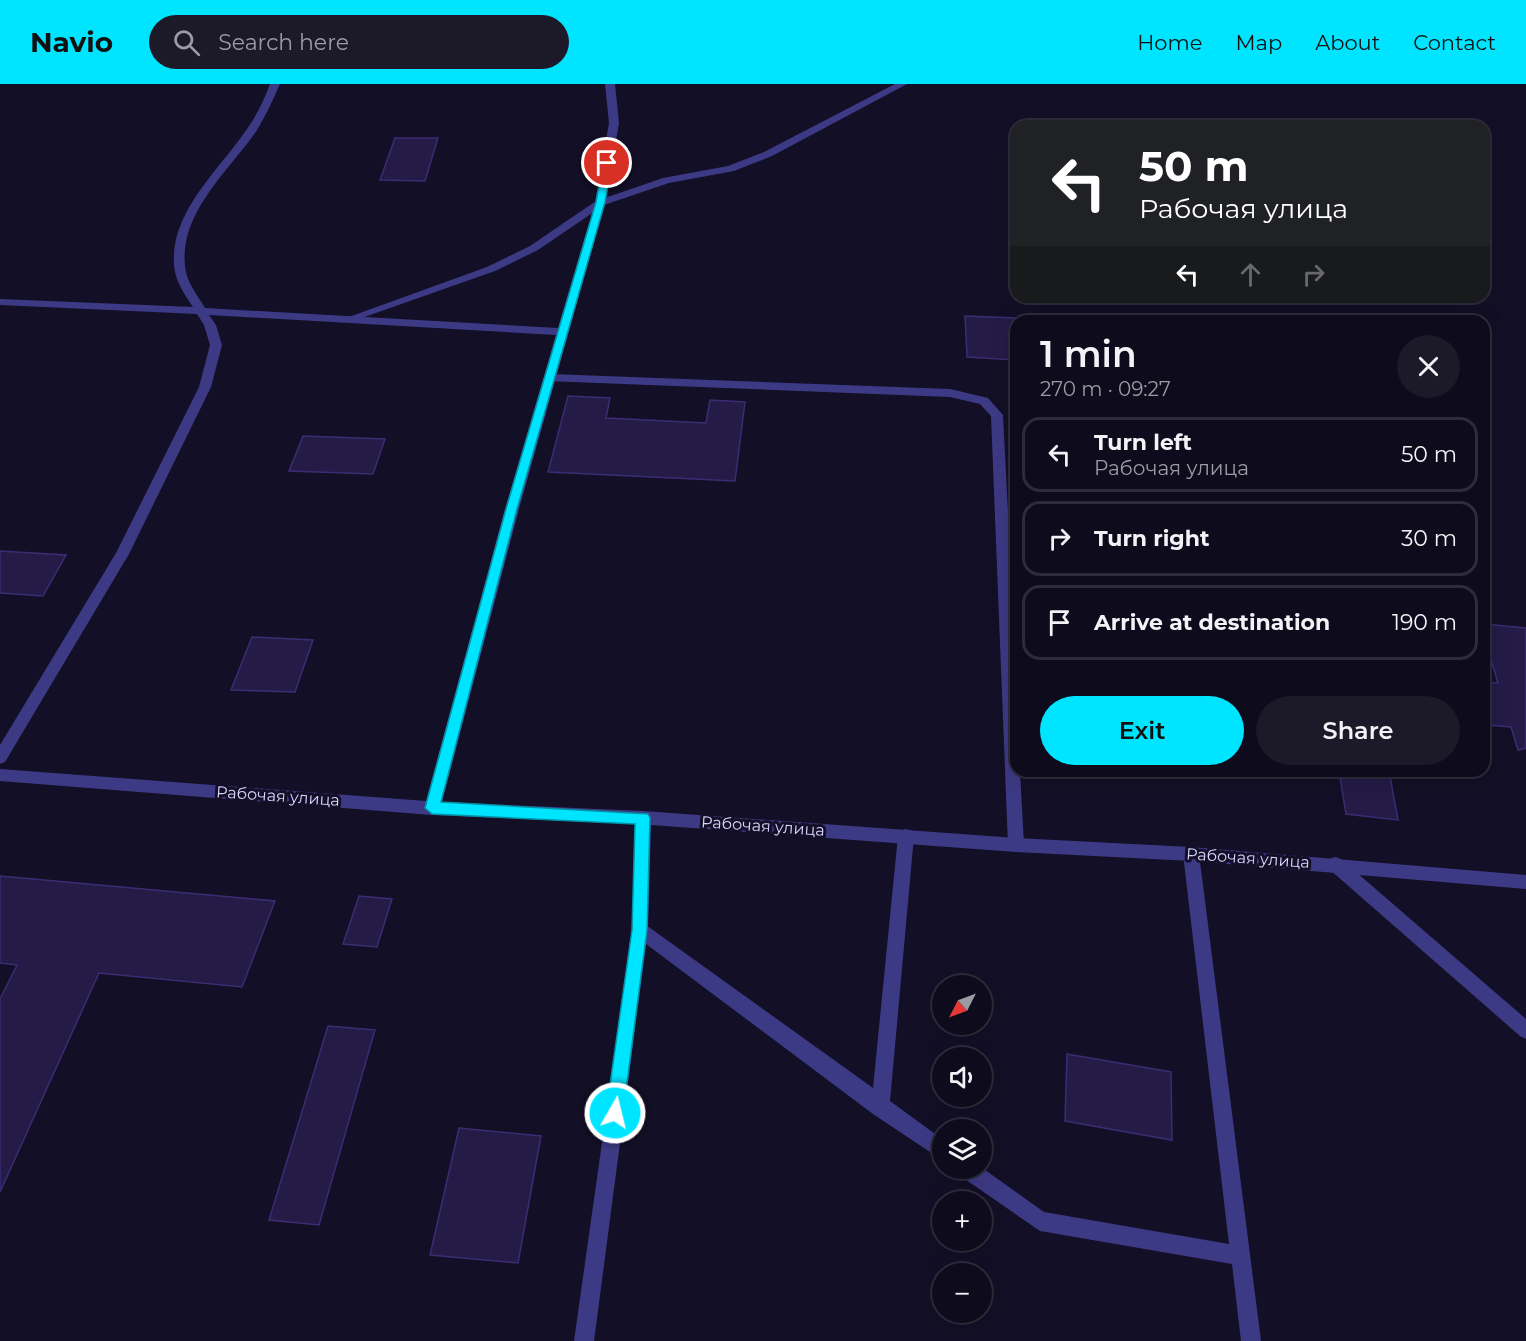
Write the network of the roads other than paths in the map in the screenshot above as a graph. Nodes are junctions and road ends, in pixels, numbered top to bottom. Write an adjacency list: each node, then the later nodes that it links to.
1 (275, 84): 6 (street)
2 (609, 84): 4 (street)
3 (902, 84): 4 (street)
4 (600, 202): 7 (street); 8 (street)
5 (0, 302): 6 (street)
6 (201, 311): 7 (street); 11 (street)
7 (352, 318): 8 (street)
8 (564, 332): 9 (street)
9 (551, 378): 10 (street); 14 (street)
10 (1010, 709)
11 (0, 758)
12 (0, 775): 14 (street, Рабочая улица)
13 (1013, 777): 17 (street)
14 (432, 808): 15 (street, Рабочая улица)
15 (643, 818): 16 (street, Рабочая улица); 21 (street)
16 (906, 836): 17 (street, Рабочая улица); 23 (street)
17 (1016, 845): 18 (street, Рабочая улица)
18 (1191, 854): 19 (street, Рабочая улица); 26 (street)
19 (1335, 864): 20 (street, Рабочая улица); 22 (street)
20 (1526, 882)
21 (640, 930): 23 (street); 27 (street)
22 (1526, 1030)
23 (880, 1107): 24 (street)
24 (932, 1144)
25 (981, 1179): 26 (street)
26 (1240, 1256): 28 (street)
27 (584, 1341)
28 (1251, 1341)

